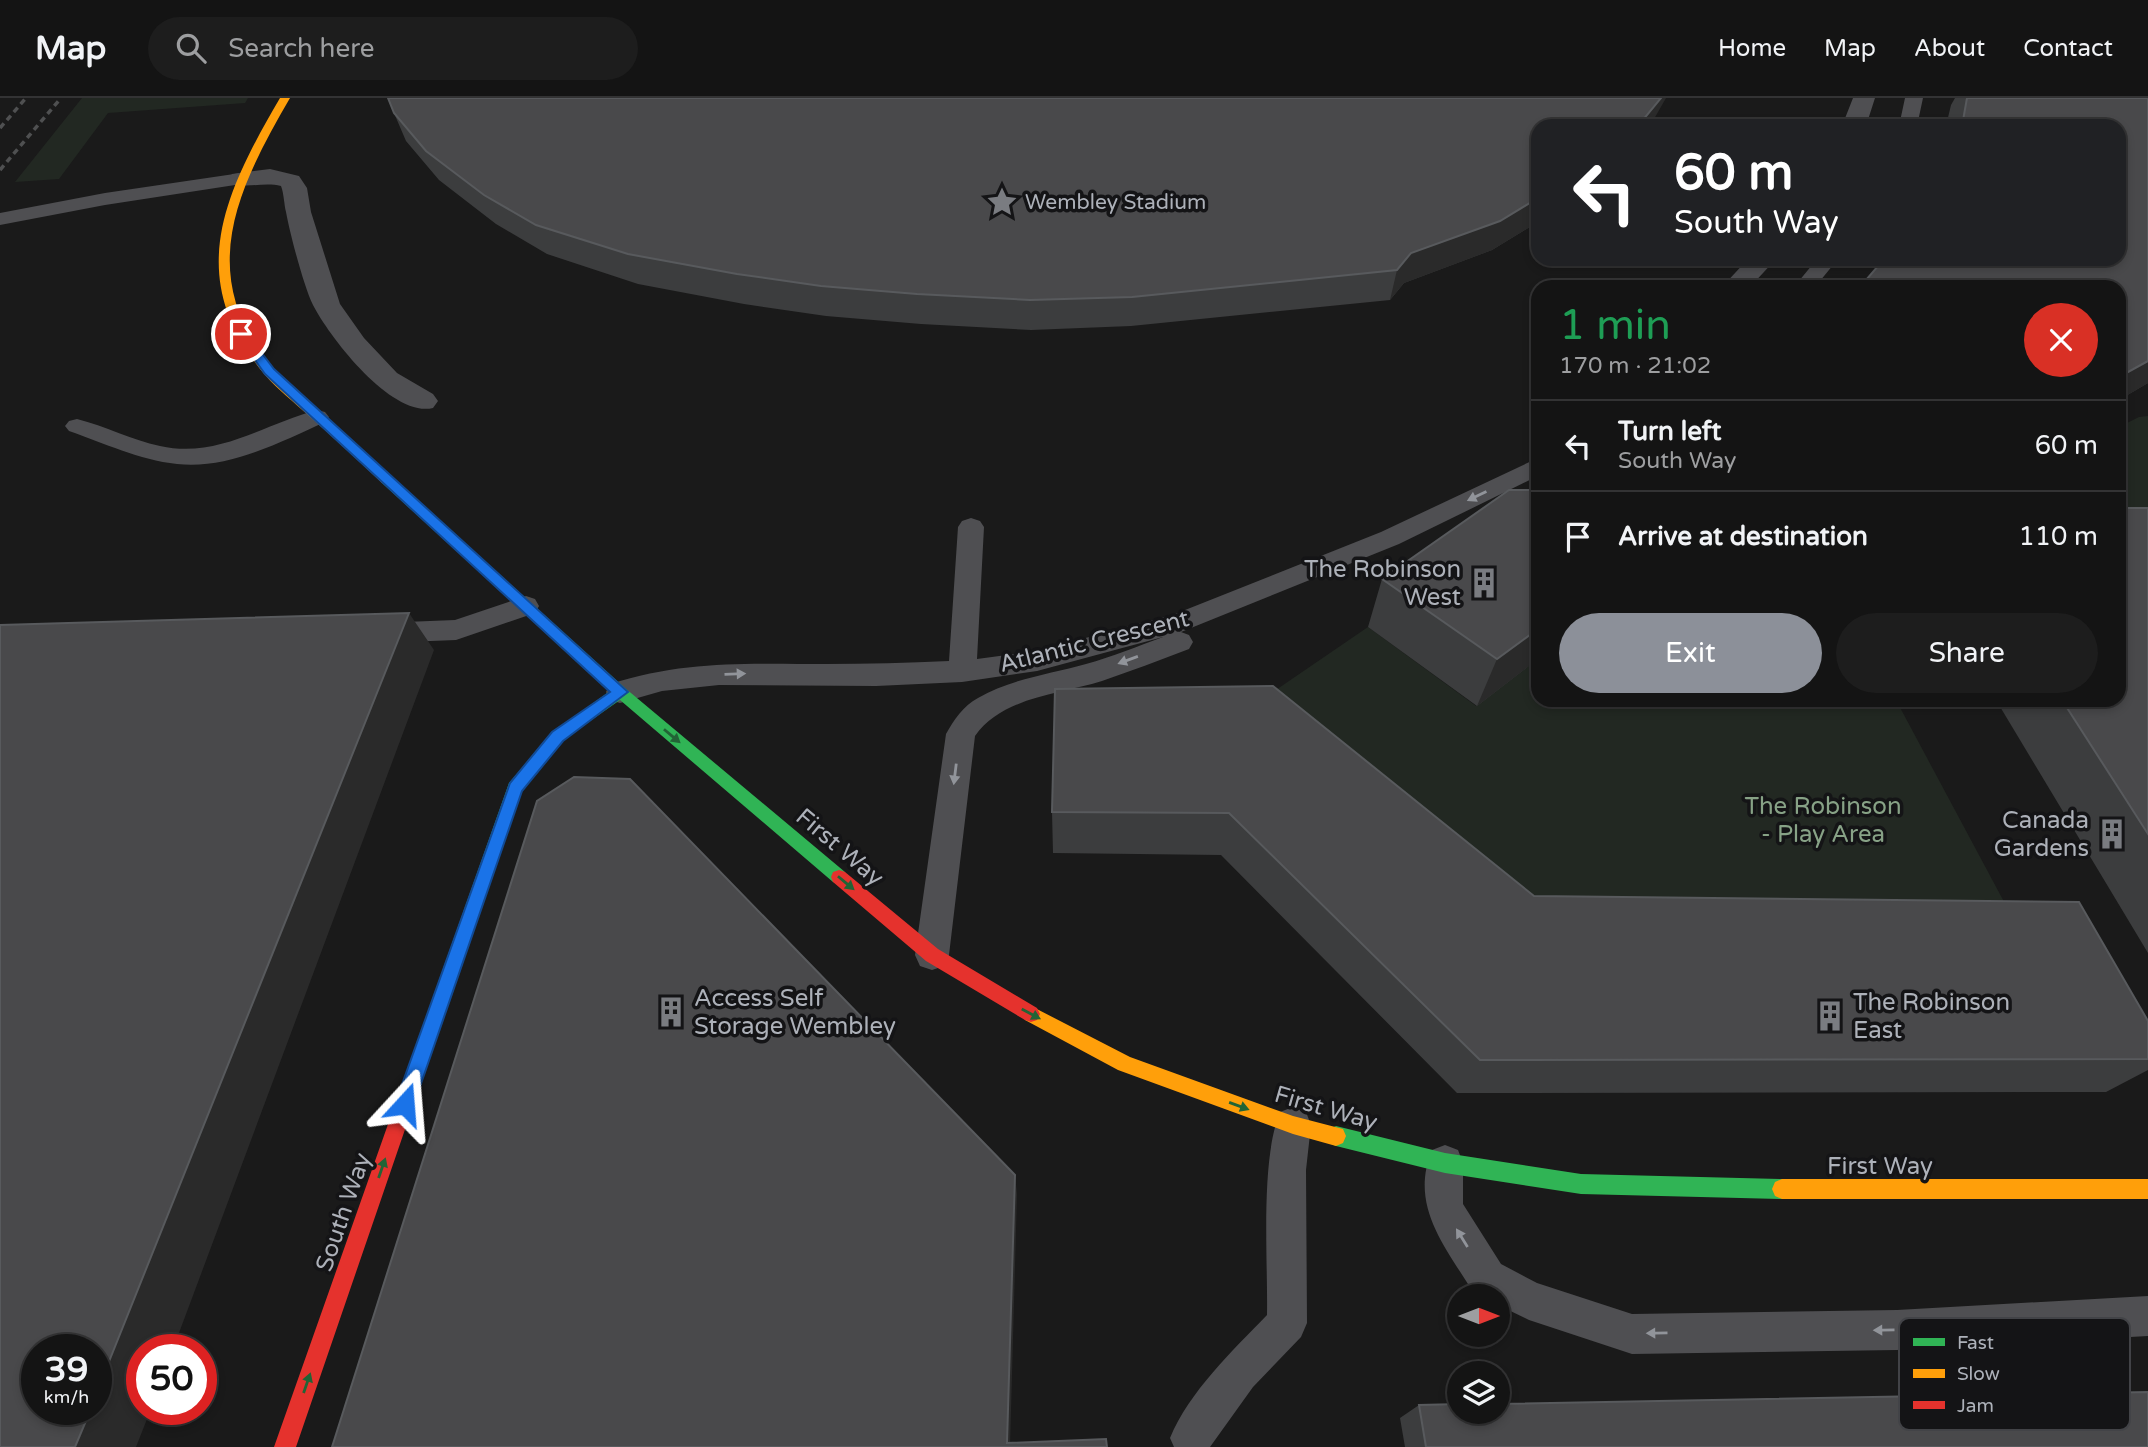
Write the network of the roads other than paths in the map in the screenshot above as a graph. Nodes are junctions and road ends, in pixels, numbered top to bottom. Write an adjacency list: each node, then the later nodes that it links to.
1 (285, 98): 6 (main road)
2 (1864, 98): 4 (street)
3 (1914, 98): 5 (lane)
4 (1856, 119)
5 (1910, 119)
6 (241, 179): 7 (lane); 12 (street); 13 (main road)
7 (6, 218)
8 (1756, 266): 10 (street)
9 (1822, 266): 11 (lane)
10 (1742, 280)
11 (1810, 280)
12 (423, 401)
13 (317, 417): 14 (lane); 18 (main road)
14 (77, 426)
15 (1531, 469): 17 (lane, Atlantic Crescent, one-way to 17)
16 (971, 527): 20 (lane)
17 (1390, 538): 20 (lane, Atlantic Crescent); 22 (lane, one-way to 22)
18 (526, 606): 19 (lane); 21 (main road)
19 (359, 634)
20 (962, 671): 21 (lane, Atlantic Crescent, one-way to 20)
21 (620, 692): 22 (main road, First Way, one-way to 22); 30 (main road, South Way, one-way to 21)
22 (932, 955): 23 (main road, First Way, one-way to 23)
23 (1293, 1125): 24 (main road, First Way); 29 (lane)
24 (1445, 1163): 25 (main road, First Way); 28 (lane, one-way to 24)
25 (2148, 1189)
26 (2148, 1316): 27 (lane, one-way to 27)
27 (2112, 1318)
28 (1899, 1330)
29 (1191, 1438)
30 (285, 1447)

